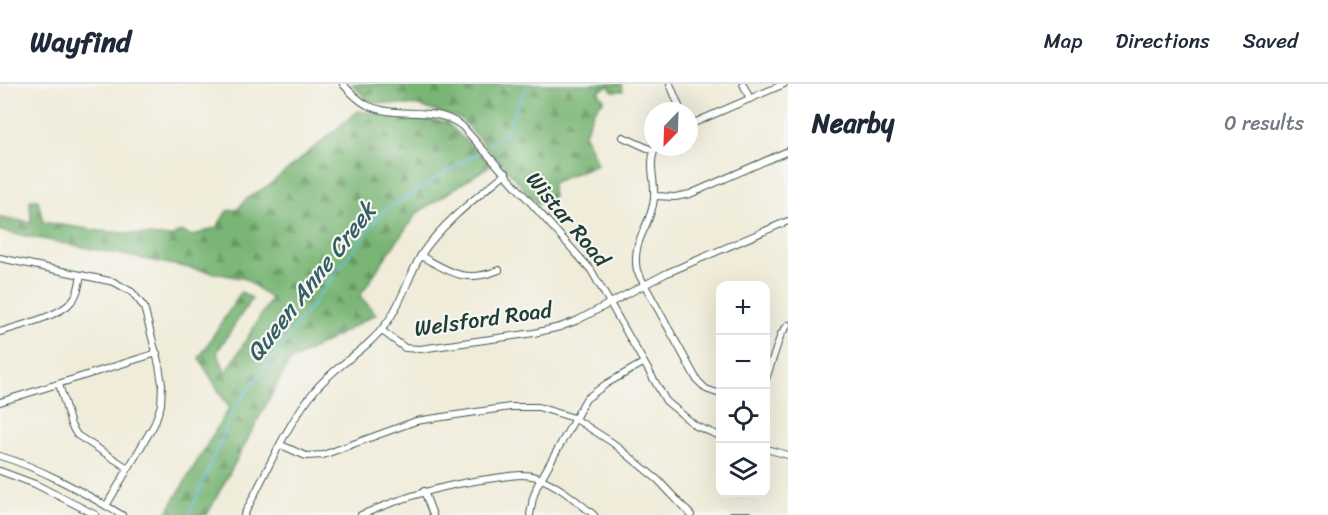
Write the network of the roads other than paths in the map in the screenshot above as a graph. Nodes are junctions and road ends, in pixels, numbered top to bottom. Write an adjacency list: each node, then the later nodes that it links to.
1 (343, 84): 12 (street, Wistar Road)
2 (670, 84): 6 (street)
3 (743, 84): 5 (street)
4 (784, 84): 5 (street)
5 (750, 99): 7 (street)
6 (677, 102)
7 (698, 121)
8 (623, 137): 9 (street)
9 (644, 145)
10 (788, 151): 13 (street)
11 (654, 156): 13 (street)
12 (506, 173): 15 (street); 20 (street, Wistar Road)
13 (654, 196): 19 (street)
14 (788, 221): 19 (street, Welsford Road)
15 (421, 256): 17 (street); 22 (street)
16 (0, 258): 18 (street)
17 (499, 270)
18 (81, 275): 23 (street); 24 (street)
19 (644, 285): 20 (street, Welsford Road); 28 (street)
20 (610, 303): 22 (street, Welsford Road); 25 (street, Wistar Road)
21 (788, 326): 26 (street)
22 (381, 330): 32 (street)
23 (0, 332)
24 (157, 353): 27 (street); 36 (street)
25 (643, 363): 30 (street); 31 (street, Wistar Road)
26 (770, 364)
27 (59, 384): 29 (street); 36 (street)
28 (716, 393)
29 (0, 402)
30 (574, 418): 32 (street); 38 (street); 48 (street)
31 (716, 434)
32 (281, 445): 43 (street)
33 (770, 450): 34 (street)
34 (788, 455)
35 (0, 456): 40 (street)
36 (128, 468): 40 (street)
37 (0, 471): 41 (street)
38 (541, 479): 39 (street); 46 (street); 47 (street)
39 (424, 491): 44 (street); 45 (street)
40 (106, 506): 42 (street)
41 (96, 515)
42 (122, 515)
43 (244, 515)
44 (361, 515)
45 (433, 515)
46 (530, 515)
47 (594, 515)
48 (691, 515)
49 (732, 515): 50 (street)
50 (748, 515)

